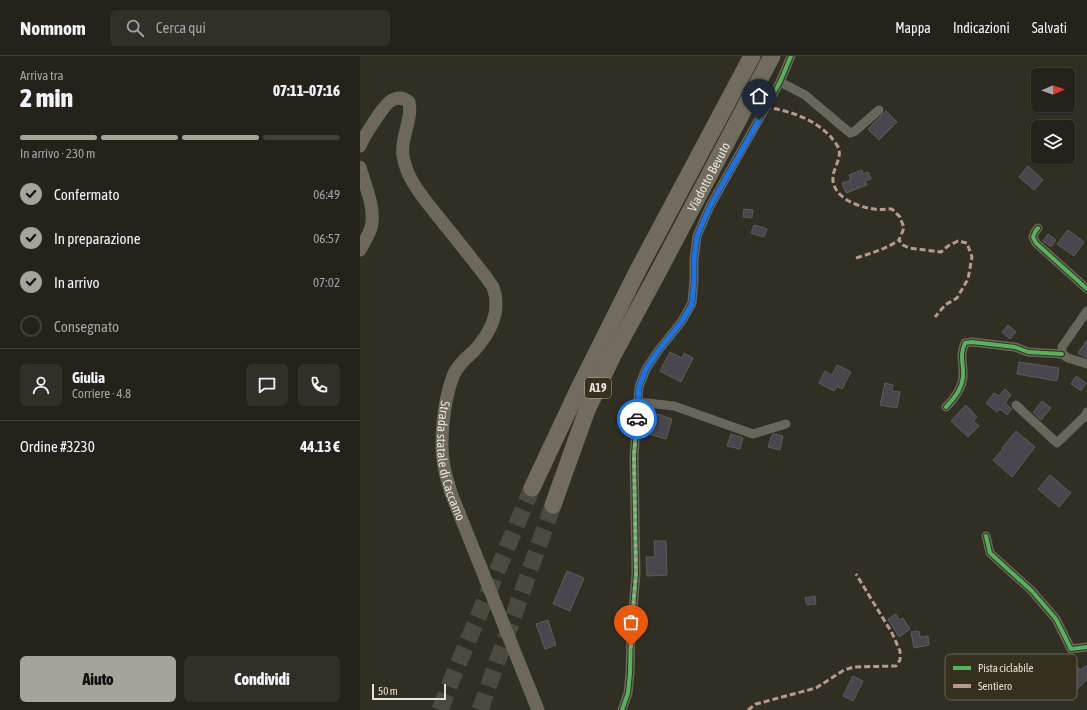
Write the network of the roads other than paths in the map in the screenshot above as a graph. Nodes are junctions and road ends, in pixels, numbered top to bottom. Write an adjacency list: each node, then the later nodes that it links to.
1 (752, 56): 19 (highway, Viadotto Bevuto / A19)
2 (772, 56): 20 (highway, Viadotto Bevuto / A19)
3 (791, 56): 4 (street)
4 (780, 82): 5 (street); 14 (street)
5 (879, 110)
6 (360, 146): 23 (main road, Strada statale di Caccamo)
7 (360, 167): 9 (main road)
8 (1038, 228): 10 (street)
9 (360, 250)
10 (1087, 289)
11 (1087, 311): 12 (street)
12 (1062, 354): 13 (street); 16 (street)
13 (1087, 364)
14 (638, 402): 18 (street); 24 (street)
15 (1016, 405): 17 (street)
16 (946, 407)
17 (1087, 412)
18 (786, 424)
19 (532, 488)
20 (553, 505)
21 (986, 536): 22 (street)
22 (1087, 647)
23 (538, 710)
24 (622, 710)

